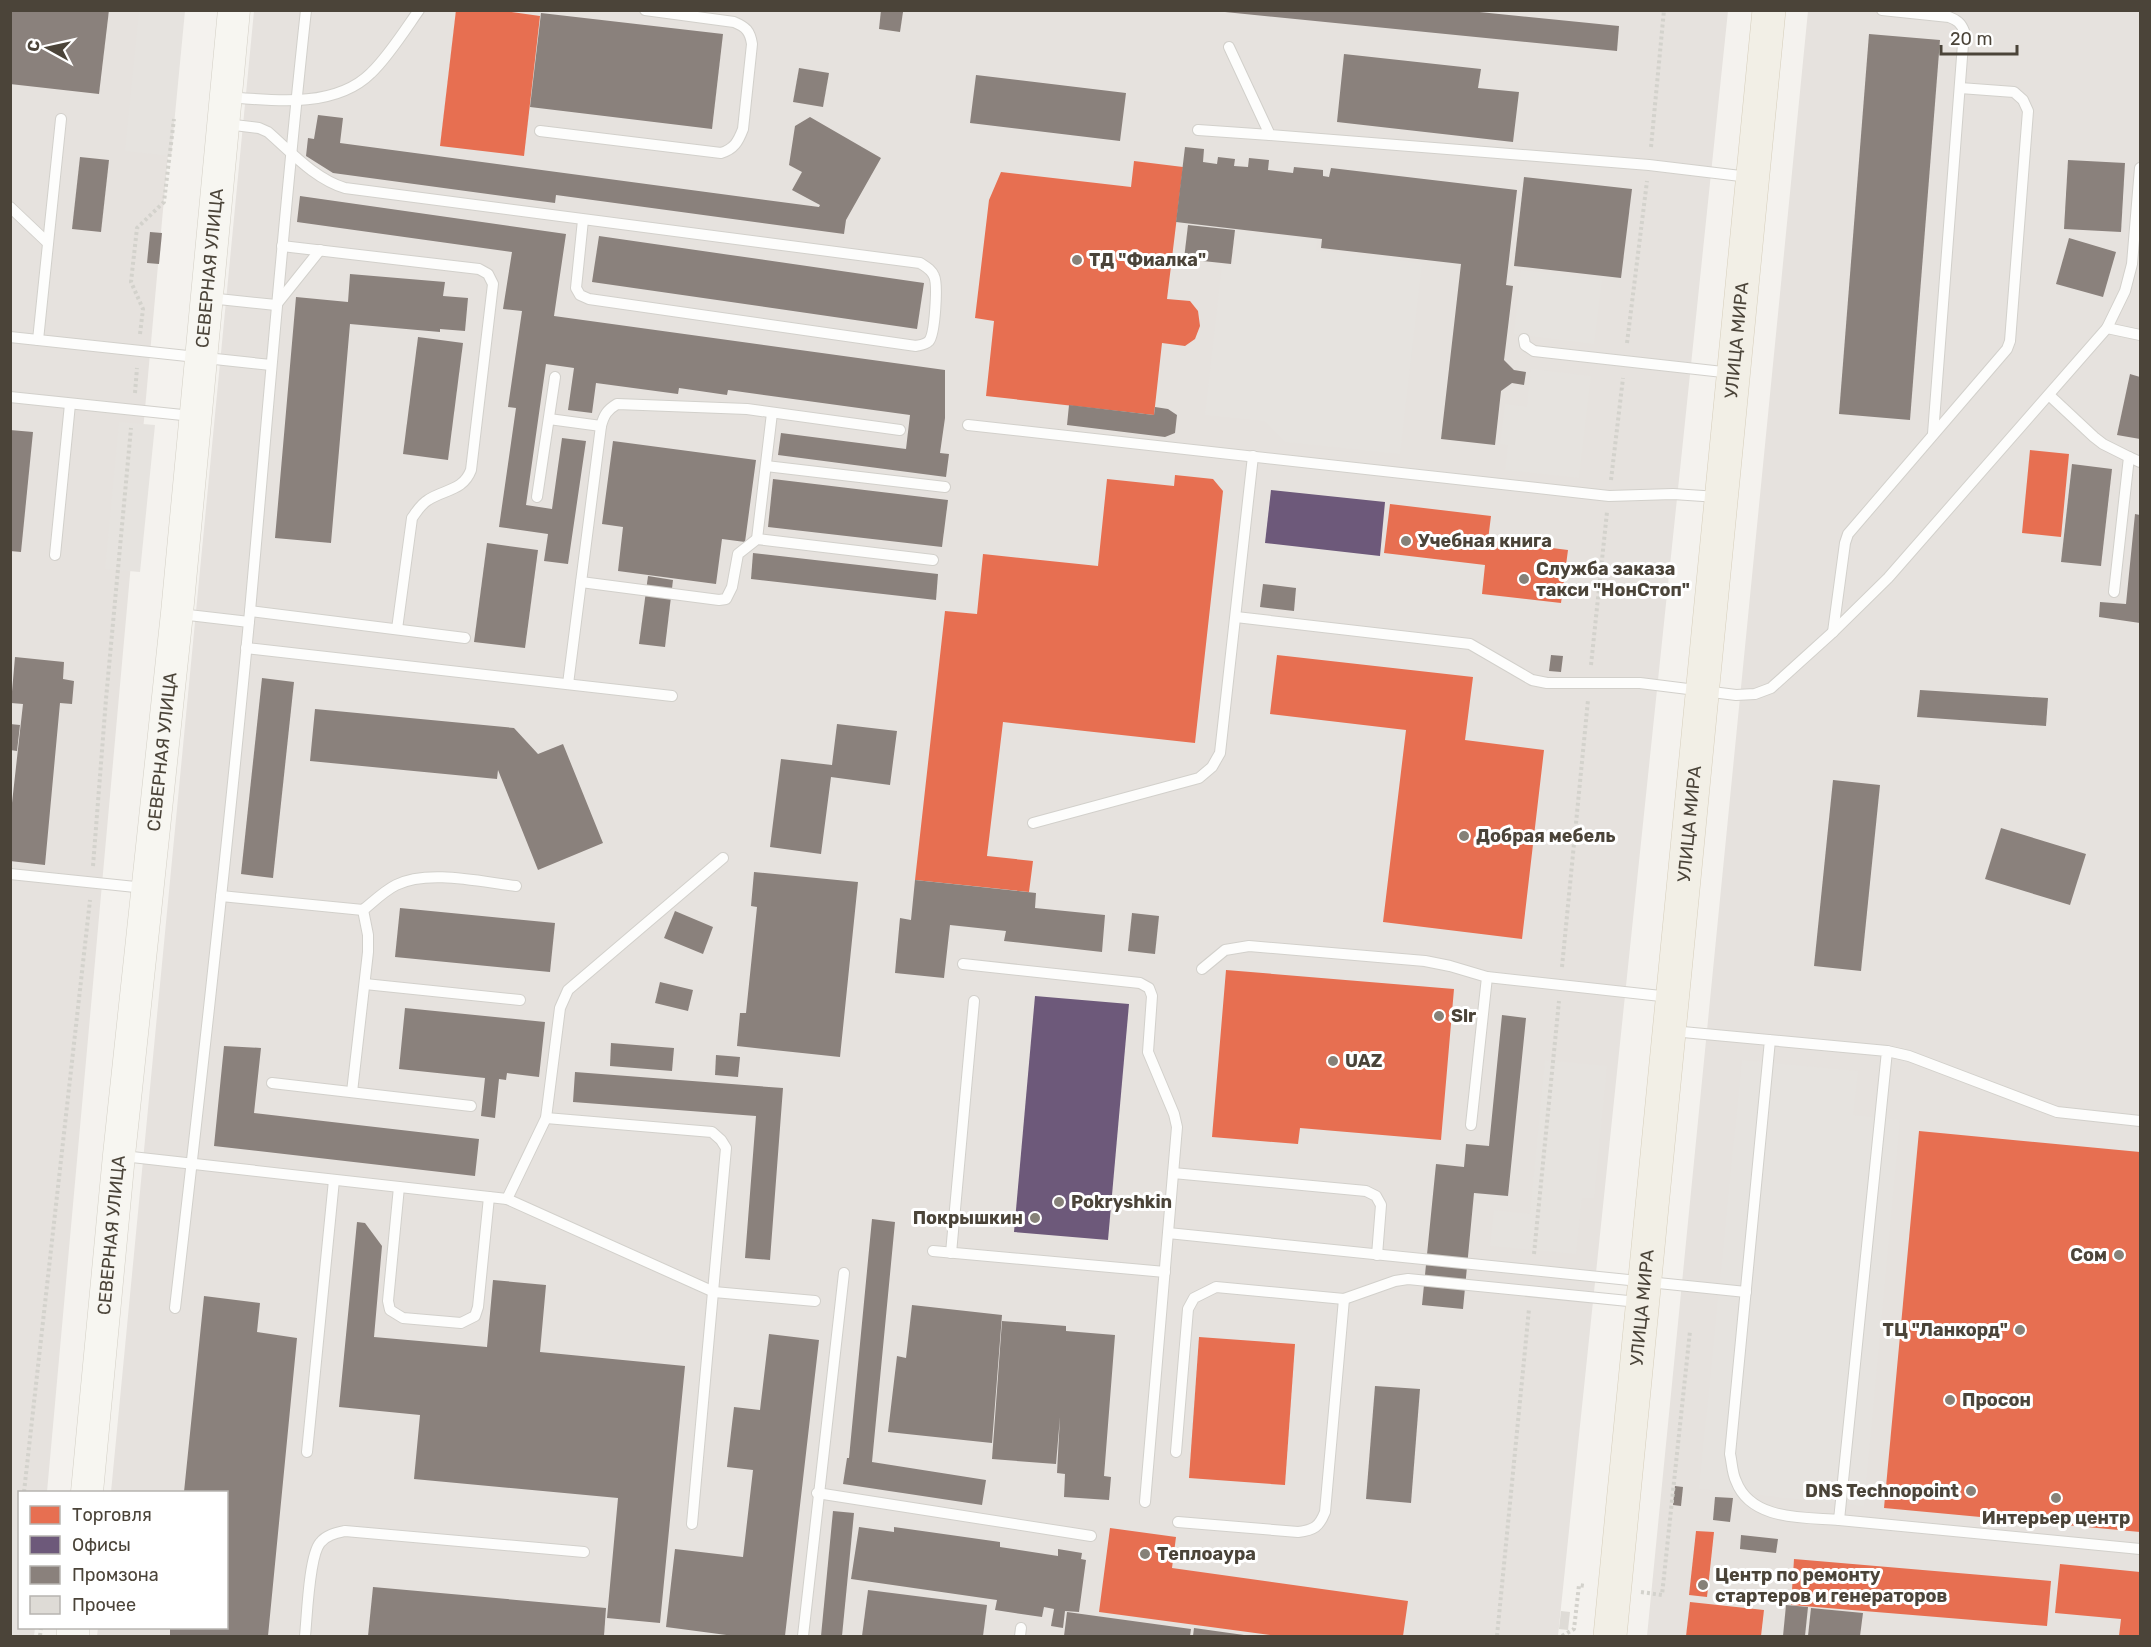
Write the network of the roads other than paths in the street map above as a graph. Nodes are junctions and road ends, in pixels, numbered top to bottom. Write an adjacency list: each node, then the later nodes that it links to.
1 (234, 10): 10 (main road, СЕВЕРНАЯ УЛИЦА)
2 (306, 10): 9 (lane)
3 (419, 10): 9 (lane)
4 (645, 10): 13 (lane)
5 (1768, 10): 17 (main road, УЛИЦА МИРА)
6 (1882, 10): 8 (lane)
7 (1229, 46): 14 (lane)
8 (1960, 88): 43 (lane); 43 (lane)
9 (297, 99): 10 (lane); 15 (lane)
10 (225, 110): 15 (lane); 23 (main road, СЕВЕРНАЯ УЛИЦА)
11 (61, 119): 20 (lane)
12 (1198, 130): 14 (lane)
13 (540, 131)
14 (1270, 135): 17 (lane)
15 (291, 152): 19 (lane); 21 (lane)
16 (2140, 168): 25 (lane)
17 (1752, 177): 32 (main road, УЛИЦА МИРА)
18 (10, 207): 20 (lane)
19 (584, 220): 19 (lane)
20 (48, 243): 29 (lane)
21 (282, 246): 22 (lane); 24 (lane)
22 (320, 250): 24 (lane); 59 (lane)
23 (207, 298): 24 (lane); 30 (main road, СЕВЕРНАЯ УЛИЦА)
24 (276, 305): 31 (lane)
25 (2107, 328): 26 (lane); 34 (lane)
26 (2140, 334)
27 (10, 338): 29 (lane)
28 (1524, 339): 32 (lane)
29 (38, 340): 30 (lane)
30 (201, 357): 31 (lane); 38 (main road, СЕВЕРНАЯ УЛИЦА)
31 (271, 365): 57 (lane)
32 (1733, 373): 50 (main road, УЛИЦА МИРА)
33 (555, 376): 39 (lane)
34 (2049, 395): 45 (lane); 60 (lane)
35 (10, 398): 36 (lane)
36 (70, 404): 38 (lane); 52 (lane)
37 (772, 413): 41 (lane); 42 (lane); 47 (lane)
38 (195, 417): 56 (main road, СЕВЕРНАЯ УЛИЦА)
39 (549, 419): 41 (lane); 49 (lane)
40 (968, 425): 44 (lane)
41 (601, 426): 54 (lane)
42 (900, 430)
43 (1933, 435): 60 (lane)
44 (1253, 456): 50 (lane); 58 (lane)
45 (2128, 457): 46 (lane); 55 (lane)
46 (2140, 462)
47 (766, 466): 48 (lane); 51 (lane)
48 (945, 488)
49 (537, 496)
50 (1722, 497): 64 (main road, УЛИЦА МИРА)
51 (757, 539): 53 (lane); 54 (lane)
52 (55, 555)
53 (933, 560)
54 (581, 582): 63 (lane)
55 (2114, 592)
56 (177, 613): 57 (lane); 70 (main road, СЕВЕРНАЯ УЛИЦА)
57 (249, 617): 59 (lane); 62 (lane)
58 (1236, 617): 64 (lane); 66 (lane)
59 (397, 629): 61 (lane)
60 (1833, 632): 64 (lane)
61 (465, 638)
62 (246, 648): 63 (lane); 71 (lane)
63 (568, 684): 65 (lane)
64 (1704, 691): 77 (main road, УЛИЦА МИРА)
65 (672, 696)
66 (1033, 823)
67 (723, 858): 86 (lane)
68 (10, 874): 70 (lane)
69 (516, 885): 72 (lane)
70 (148, 888): 89 (main road, СЕВЕРНАЯ УЛИЦА)
71 (221, 897): 72 (lane); 90 (lane)
72 (363, 910): 76 (lane)
73 (963, 964): 91 (lane)
74 (1202, 969): 75 (lane)
75 (1487, 976): 77 (lane); 88 (lane)
76 (365, 984): 78 (lane); 84 (lane)
77 (1672, 998): 80 (main road, УЛИЦА МИРА)
78 (520, 1000)
79 (974, 1001): 98 (lane)
80 (1669, 1031): 81 (lane); 103 (main road, УЛИЦА МИРА)
81 (1770, 1040): 82 (lane); 104 (lane)
82 (1887, 1051): 87 (lane); 113 (lane)
83 (272, 1083): 84 (lane)
84 (351, 1092): 85 (lane)
85 (471, 1106)
86 (546, 1118): 95 (lane); 102 (lane)
87 (2140, 1121)
88 (1471, 1125)
89 (119, 1155): 90 (lane); 110 (main road, СЕВЕРНАЯ УЛИЦА)
90 (192, 1164): 92 (lane); 107 (lane)
91 (1173, 1173): 96 (lane); 99 (lane)
92 (334, 1180): 93 (lane); 108 (lane)
93 (399, 1187): 94 (lane); 94 (lane)
94 (489, 1197): 95 (lane)
95 (507, 1198): 102 (lane)
96 (1168, 1233): 99 (lane); 100 (lane)
97 (933, 1251): 98 (lane)
98 (951, 1253): 100 (lane)
99 (1377, 1255): 103 (lane)
100 (1165, 1272): 112 (lane)
101 (844, 1273): 111 (lane)
102 (714, 1292): 106 (lane); 115 (lane)
103 (1645, 1292): 104 (lane); 105 (lane); 121 (main road, УЛИЦА МИРА)
104 (1746, 1292): 113 (lane)
105 (1344, 1299): 109 (lane); 114 (lane)
106 (815, 1301)
107 (175, 1308)
108 (307, 1452)
109 (1176, 1452)
110 (87, 1491)
111 (818, 1493): 116 (lane); 120 (lane)
112 (1145, 1502)
113 (1839, 1520): 117 (lane)
114 (1178, 1522)
115 (692, 1524)
116 (1091, 1536)
117 (2140, 1549)
118 (584, 1552): 119 (lane)
119 (305, 1636)
120 (803, 1636)
121 (1610, 1636)

